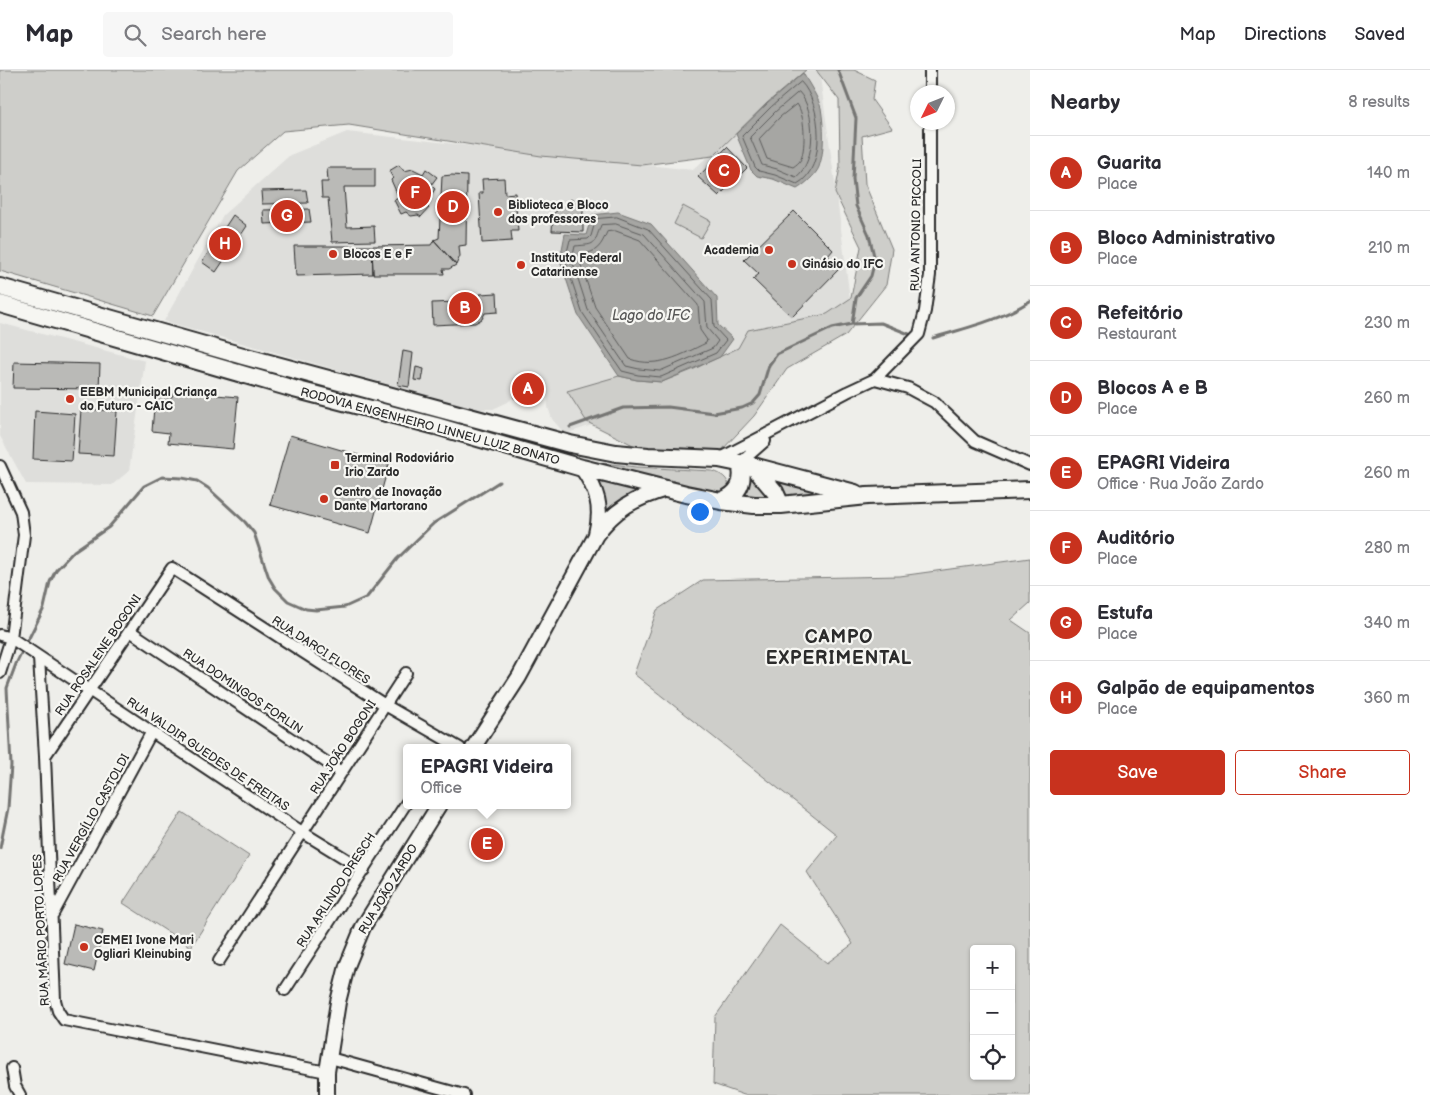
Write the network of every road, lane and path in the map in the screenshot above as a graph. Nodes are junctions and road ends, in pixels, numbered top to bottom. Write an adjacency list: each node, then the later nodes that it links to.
1 (930, 70): 2 (street)
2 (930, 85)
3 (930, 130): 6 (street, RUA ANTONIO PICCOLI)
4 (0, 287): 8 (main road, RODOVIA ENGENHEIRO LINNEU LUIZ BONATO)
5 (0, 304): 12 (main road, RODOVIA ENGENHEIRO LINNEU LUIZ BONATO)
6 (875, 379): 7 (street, RUA ANTONIO PICCOLI); 10 (street)
7 (777, 430): 8 (street); 9 (street)
8 (719, 459): 9 (main road, RODOVIA ENGENHEIRO LINNEU LUIZ BONATO)
9 (746, 465): 15 (main road, RODOVIA ENGENHEIRO LINNEU LUIZ BONATO); 16 (main road); 17 (main road)
10 (1030, 465)
11 (0, 466): 22 (street)
12 (582, 468): 13 (main road, RODOVIA ENGENHEIRO LINNEU LUIZ BONATO); 18 (main road)
13 (666, 489): 16 (main road, RODOVIA ENGENHEIRO LINNEU LUIZ BONATO); 18 (main road)
14 (1030, 490): 15 (main road, RODOVIA ENGENHEIRO LINNEU LUIZ BONATO)
15 (867, 496): 17 (main road, RODOVIA ENGENHEIRO LINNEU LUIZ BONATO)
16 (721, 501): 17 (main road, RODOVIA ENGENHEIRO LINNEU LUIZ BONATO)
17 (781, 505)
18 (596, 535): 30 (main road)
19 (172, 568): 20 (street, RUA ROSALENE BOGONI); 27 (street, RUA DARCI FLORES)
20 (130, 631): 26 (street, RUA ROSALENE BOGONI); 32 (street, RUA DOMINGOS FORLIN)
21 (0, 635): 22 (street)
22 (15, 641): 23 (street, RUA VALDIR GUEDES DE FREITAS); 25 (street)
23 (37, 656): 26 (street, RUA VALDIR GUEDES DE FREITAS); 31 (street, RUA MÁRIO PORTO LOPES)
24 (406, 672): 27 (street, RUA JOÃO BOGONI)
25 (0, 673)
26 (90, 690): 28 (street, RUA VALDIR GUEDES DE FREITAS); 31 (street, RUA ROSALENE BOGONI)
27 (384, 705): 29 (street, RUA DARCI FLORES); 32 (street, RUA JOÃO BOGONI)
28 (152, 733): 35 (street, RUA VALDIR GUEDES DE FREITAS); 37 (street, RUA VERGÍLIO CASTOLDI)
29 (444, 744)
30 (476, 744)
31 (45, 756): 37 (street, RUA MÁRIO PORTO LOPES)
32 (342, 772): 35 (street, RUA JOÃO BOGONI)
33 (403, 808): 36 (street, RUA ARLINDO DRESCH)
34 (437, 809): 40 (main road, RUA JOÃO ZARDO)
35 (302, 832): 36 (street, RUA VALDIR GUEDES DE FREITAS); 38 (street, RUA JOÃO BOGONI)
36 (364, 870): 39 (street, RUA ARLINDO DRESCH)
37 (52, 915): 42 (street, RUA MÁRIO PORTO LOPES)
38 (219, 961)
39 (285, 990)
40 (330, 1058): 42 (main road, RUA JOÃO ZARDO); 45 (street)
41 (12, 1068): 43 (street)
42 (327, 1072): 44 (main road, RUA JOÃO ZARDO)
43 (20, 1095)
44 (326, 1095)
45 (464, 1095)

